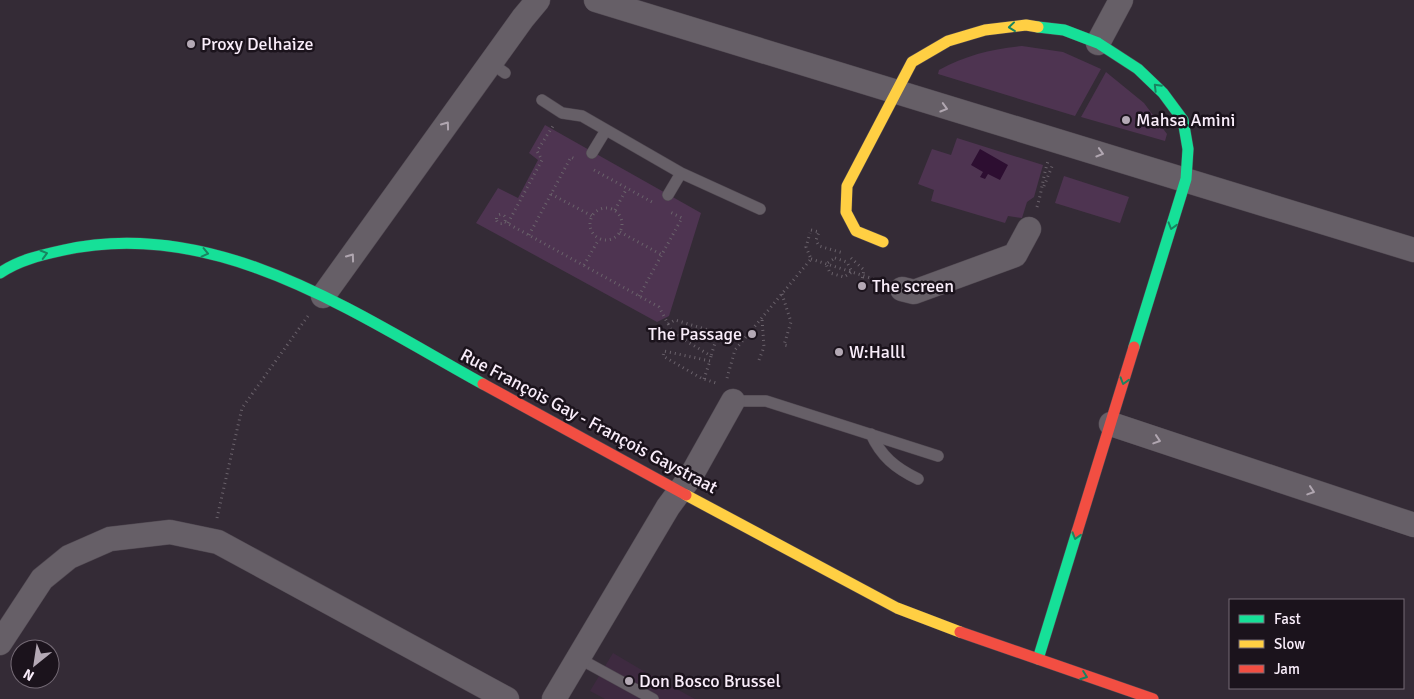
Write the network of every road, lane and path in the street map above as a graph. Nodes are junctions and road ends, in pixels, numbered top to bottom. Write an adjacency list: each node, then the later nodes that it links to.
1 (538, 0): 42 (street, one-way to 1)
2 (596, 0): 5 (street)
3 (1121, 0): 4 (street)
4 (1098, 43): 5 (street, one-way to 5); 15 (street, one-way to 4)
5 (897, 94): 15 (street, one-way to 15); 29 (street)
6 (542, 100): 7 (lane)
7 (562, 113): 8 (lane); 27 (path)
8 (606, 130): 9 (lane); 14 (lane)
9 (592, 154)
10 (579, 162): 18 (path)
11 (1054, 162): 16 (path)
12 (587, 166): 17 (path)
13 (1047, 166): 16 (path)
14 (681, 172): 19 (lane); 21 (lane)
15 (1186, 179): 30 (street); 50 (street, one-way to 50)
16 (1044, 186): 25 (path)
17 (627, 188): 20 (path); 22 (path)
18 (551, 194): 24 (path); 27 (path)
19 (668, 195)
20 (658, 205)
21 (760, 209)
22 (614, 210): 24 (path); 26 (path)
23 (666, 210): 31 (path)
24 (592, 216): 28 (path)
25 (1032, 220): 39 (street)
26 (620, 232): 28 (path); 31 (path)
27 (529, 234): 34 (path)
28 (599, 239): 34 (path)
29 (883, 242)
30 (1414, 250)
31 (662, 254): 41 (path)
32 (811, 260): 33 (path); 37 (path); 40 (path)
33 (826, 264): 35 (path); 35 (path); 35 (path)
34 (584, 266): 41 (path)
35 (852, 272): 37 (path)
36 (0, 273): 42 (street, Rue François Gay - François Gaystraat, one-way to 42)
37 (863, 276): 38 (path); 39 (path)
38 (860, 285)
39 (895, 286)
40 (782, 294): 43 (path); 45 (path)
41 (639, 296): 44 (path)
42 (317, 304): 54 (street, Rue François Gay - François Gaystraat); 55 (path)
43 (762, 319): 47 (path); 48 (path)
44 (668, 324): 46 (path); 46 (path)
45 (789, 346)
46 (710, 359): 48 (path); 48 (path)
47 (759, 360)
48 (704, 380)
49 (733, 401): 51 (lane); 54 (street)
50 (1111, 424): 56 (street, one-way to 56); 59 (street, one-way to 59)
51 (870, 434): 52 (lane); 53 (lane)
52 (938, 456)
53 (918, 479)
54 (681, 492): 58 (street); 59 (street, Rue François Gay - François Gaystraat)
55 (216, 522)
56 (1414, 525)
57 (0, 643): 60 (street)
58 (580, 659): 61 (street); 62 (lane)
59 (1038, 659): 63 (street, Rue François Gay - François Gaystraat, one-way to 63)
60 (507, 699)
61 (554, 699)
62 (653, 699)
63 (1153, 699)

